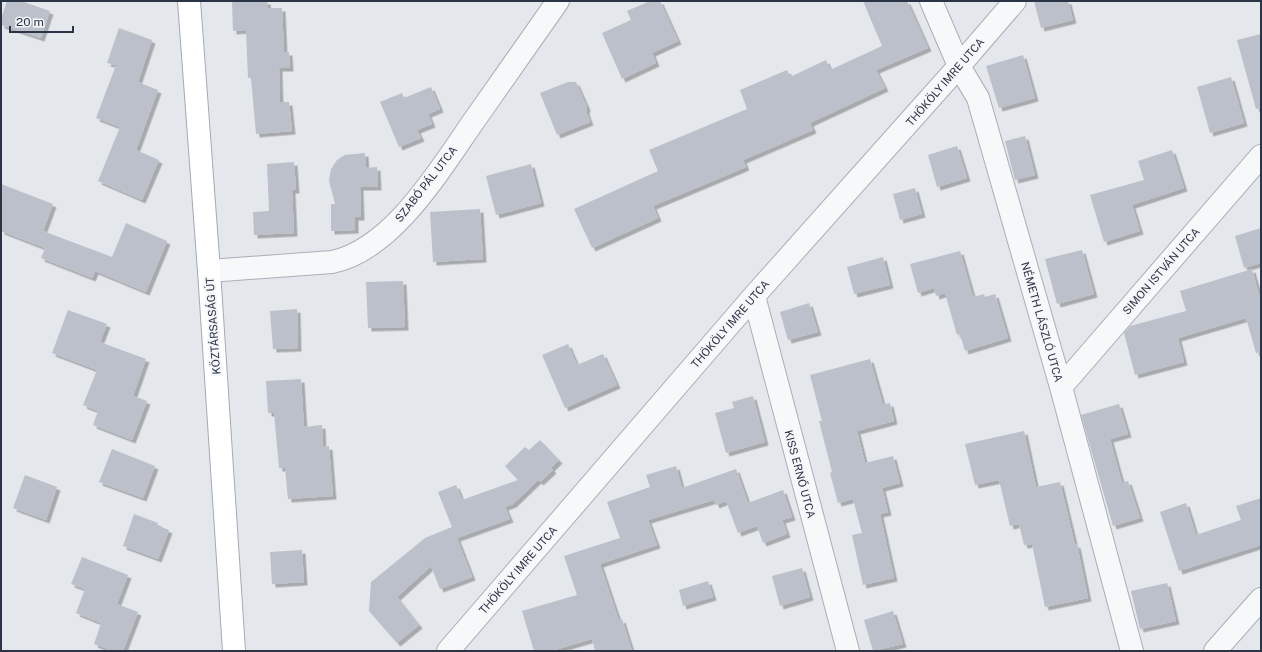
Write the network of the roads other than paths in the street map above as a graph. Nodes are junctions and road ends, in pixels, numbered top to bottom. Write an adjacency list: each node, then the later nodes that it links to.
1 (189, 1): 7 (main road, KÖZTÁRSASÁG ÚT)
2 (558, 1): 7 (street, SZABÓ PÁL UTCA)
3 (931, 1): 5 (street, NÉMETH LÁSZLÓ UTCA)
4 (1015, 1): 5 (street, THÖKÖLY IMRE UTCA)
5 (959, 66): 8 (street, THÖKÖLY IMRE UTCA); 9 (street, NÉMETH LÁSZLÓ UTCA)
6 (1261, 156): 9 (street, SIMON ISTVÁN UTCA)
7 (209, 271): 11 (main road, KÖZTÁRSASÁG ÚT)
8 (754, 296): 12 (street, THÖKÖLY IMRE UTCA); 13 (street, KISS ERNŐ UTCA)
9 (1061, 387): 14 (street, NÉMETH LÁSZLÓ UTCA)
10 (1261, 598): 15 (street)
11 (234, 651)
12 (448, 651)
13 (848, 651)
14 (1132, 651)
15 (1215, 651)

